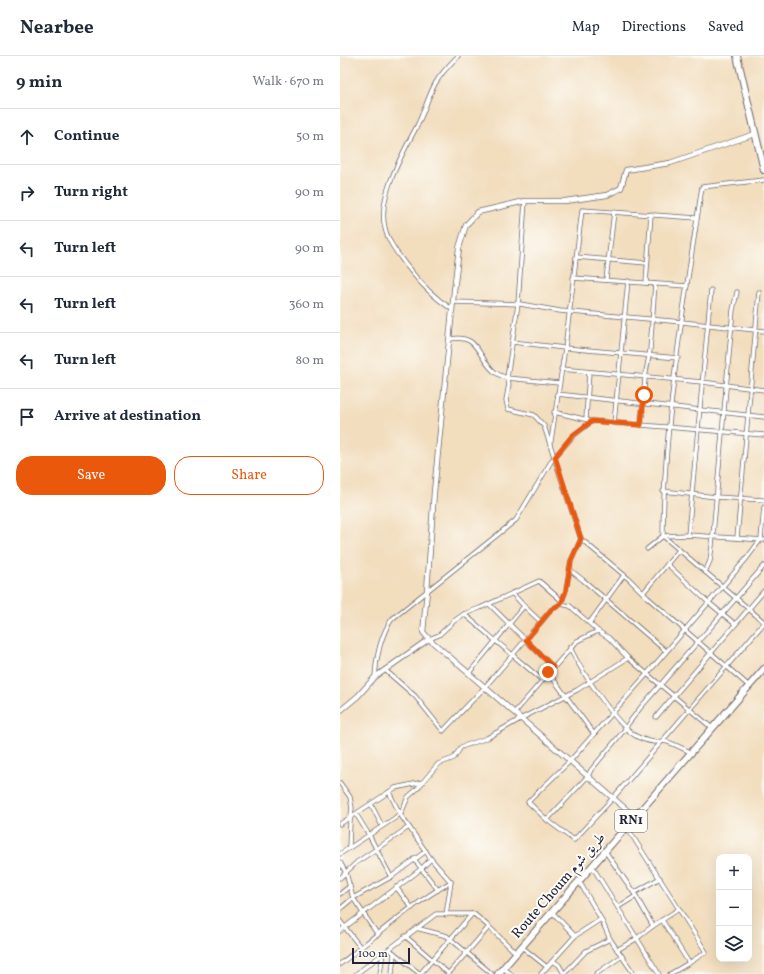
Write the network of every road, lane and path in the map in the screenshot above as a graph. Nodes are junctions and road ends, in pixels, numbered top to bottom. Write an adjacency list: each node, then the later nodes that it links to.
1 (458, 56): 24 (street)
2 (737, 56): 3 (highway)
3 (755, 134): 4 (highway); 6 (street)
4 (764, 170)
5 (764, 180): 9 (street)
6 (525, 201): 22 (street); 23 (street)
7 (614, 212): 8 (street); 10 (street); 11 (street)
8 (651, 214): 9 (street); 12 (street)
9 (697, 218): 18 (street)
10 (576, 256): 11 (street); 13 (street)
11 (609, 260): 12 (street); 14 (street)
12 (647, 263): 16 (street)
13 (573, 278): 14 (street); 25 (street)
14 (606, 280): 15 (street)
15 (628, 281): 16 (street); 26 (street)
16 (646, 283): 17 (street)
17 (655, 284): 18 (street); 27 (street)
18 (687, 286): 28 (street)
19 (711, 290): 29 (street)
20 (737, 292): 30 (street)
21 (759, 292): 31 (street)
22 (453, 302): 23 (street); 24 (street)
23 (518, 304): 25 (street); 34 (street)
24 (452, 309): 33 (street)
25 (570, 312): 26 (street); 35 (street)
26 (624, 317): 27 (street); 36 (street)
27 (652, 319): 28 (street); 37 (street)
28 (682, 322): 29 (street); 38 (street)
29 (707, 324): 30 (street); 45 (street)
30 (732, 327): 31 (street); 47 (street)
31 (756, 330): 32 (street); 48 (street)
32 (764, 331)
33 (450, 340): 42 (street); 91 (street)
34 (512, 342): 35 (street); 42 (street)
35 (565, 348): 36 (street); 39 (street)
36 (620, 353): 37 (street); 41 (street)
37 (649, 356): 38 (street); 43 (street)
38 (678, 358): 44 (street)
39 (561, 369): 40 (street); 46 (street)
40 (589, 372): 41 (street); 51 (street)
41 (619, 375): 43 (street); 52 (street)
42 (507, 378): 46 (street); 69 (street)
43 (645, 378): 44 (street); 53 (street)
44 (675, 380): 45 (street); 54 (street)
45 (702, 382): 47 (street); 55 (street)
46 (559, 383): 50 (street)
47 (726, 386): 48 (street); 57 (street)
48 (751, 389): 49 (street); 58 (street)
49 (764, 390)
50 (557, 394): 51 (street); 56 (street)
51 (588, 398): 52 (street); 60 (street)
52 (616, 401): 53 (street); 62 (street)
53 (643, 404): 54 (street); 63 (street)
54 (671, 407): 55 (street); 64 (street)
55 (699, 411): 57 (street); 65 (street)
56 (554, 412): 60 (street); 69 (street)
57 (724, 413): 58 (street); 66 (street)
58 (749, 415): 59 (street); 67 (street)
59 (764, 417)
60 (586, 419): 61 (street)
61 (592, 421): 62 (street); 70 (street)
62 (614, 422): 63 (street)
63 (641, 425): 64 (street)
64 (669, 427): 65 (street); 71 (street)
65 (698, 430): 66 (street); 72 (street)
66 (722, 431): 67 (street); 73 (street)
67 (747, 434): 68 (street); 74 (street)
68 (764, 435)
69 (550, 443): 70 (street)
70 (555, 457): 81 (street); 91 (street)
71 (663, 491): 72 (street); 78 (street)
72 (691, 494): 73 (street); 77 (street)
73 (716, 497): 74 (street); 79 (street)
74 (741, 498): 75 (street); 80 (street)
75 (764, 500)
76 (764, 507): 82 (street)
77 (688, 535): 78 (street); 79 (street)
78 (663, 536): 83 (street); 84 (street)
79 (712, 537): 80 (street); 88 (street)
80 (737, 538): 82 (street)
81 (581, 539): 87 (street); 89 (street)
82 (762, 539): 90 (street)
83 (647, 549)
84 (679, 550): 85 (street); 88 (street)
85 (667, 564): 94 (street); 98 (street)
86 (764, 566): 95 (street)
87 (570, 570): 96 (street); 97 (street)
88 (705, 572): 90 (street)
89 (624, 575): 94 (street); 96 (street)
90 (722, 586): 95 (street); 98 (street)
91 (427, 591): 111 (street); 127 (street)
92 (764, 591): 101 (street)
93 (512, 593): 97 (street); 99 (street); 100 (street)
94 (643, 593): 109 (street)
95 (736, 598): 101 (street); 102 (street)
96 (607, 600): 105 (street); 116 (street)
97 (562, 602): 104 (street); 105 (street)
98 (708, 602): 102 (street); 109 (street)
99 (489, 604): 103 (street); 106 (street)
100 (524, 606): 104 (street); 106 (street)
101 (748, 609): 107 (street); 108 (street)
102 (722, 613): 108 (street); 114 (street)
103 (464, 614): 111 (street); 112 (street)
104 (541, 622): 113 (street)
105 (590, 622): 110 (street)
106 (509, 623): 112 (street); 113 (street)
107 (764, 623): 120 (street)
108 (735, 624): 117 (street)
109 (684, 629): 114 (street); 116 (street)
110 (598, 630): 115 (street); 119 (street)
111 (429, 639): 123 (street); 125 (street)
112 (495, 640): 118 (street); 125 (street)
113 (526, 640): 118 (street); 121 (street)
114 (699, 641): 117 (street); 130 (street)
115 (570, 647): 121 (street); 129 (street)
116 (666, 651): 126 (street)
117 (712, 652): 120 (street); 134 (street)
118 (512, 656): 128 (street); 132 (street)
119 (628, 658): 126 (street); 129 (street)
120 (727, 666): 131 (street); 135 (street)
121 (553, 667): 124 (street)
122 (764, 669): 131 (highway, Route Choum طريق شوم / RN1)
123 (385, 670): 127 (street); 132 (street)
124 (548, 672): 128 (street); 133 (street)
125 (468, 673): 132 (street)
126 (647, 674): 130 (street); 138 (street)
127 (376, 677): 136 (street)
128 (542, 680): 137 (street)
129 (590, 681): 133 (street); 138 (street)
130 (661, 685): 134 (street); 141 (street)
131 (750, 686): 142 (highway, Route Choum طريق شوم / RN1)
132 (485, 687): 137 (street)
133 (566, 696): 140 (street); 143 (street)
134 (674, 696): 135 (street); 139 (street)
135 (690, 710): 142 (street); 144 (street)
136 (340, 711)
137 (515, 712): 140 (street)
138 (612, 713): 141 (street); 143 (street)
139 (656, 717)
140 (522, 718): 146 (street); 148 (street)
141 (626, 728): 144 (street); 147 (street)
142 (712, 728): 145 (highway, Route Choum طريق شوم / RN1)
143 (594, 734): 146 (street)
144 (663, 741): 145 (street); 153 (street)
145 (692, 753): 157 (highway, Route Choum طريق شوم / RN1)
146 (570, 760): 147 (street); 159 (street)
147 (588, 776): 153 (street); 159 (street)
148 (424, 782): 151 (street); 156 (street)
149 (340, 783): 150 (street)
150 (345, 790): 152 (street); 158 (street)
151 (389, 792): 154 (street); 156 (street)
152 (340, 794)
153 (613, 798): 157 (street); 159 (street)
154 (371, 804): 155 (street); 161 (street)
155 (356, 814): 158 (street); 164 (street)
156 (400, 814): 161 (street); 163 (street)
157 (635, 817): 162 (highway, Route Choum طريق شوم / RN1)
158 (350, 818): 160 (street); 165 (street)
159 (547, 820)
160 (340, 824)
161 (382, 826): 164 (street)
162 (626, 826): 168 (highway, Route Choum طريق شوم / RN1); 178 (street)
163 (409, 827): 166 (street); 167 (street)
164 (369, 835): 165 (street); 166 (street)
165 (349, 848): 169 (street)
166 (376, 849): 175 (street); 176 (street)
167 (426, 851): 170 (street); 171 (street)
168 (605, 851): 173 (highway, Route Choum طريق شوم / RN1); 185 (street)
169 (340, 854)
170 (414, 859): 174 (street); 176 (street)
171 (431, 859): 174 (street); 180 (street)
172 (340, 862): 175 (street)
173 (592, 866): 179 (highway, Route Choum طريق شوم / RN1); 187 (street)
174 (421, 869): 182 (street); 183 (street)
175 (346, 873): 177 (street); 181 (street)
176 (390, 876): 186 (street)
177 (340, 878)
178 (660, 878): 185 (street); 190 (street)
179 (579, 881): 191 (highway, Route Choum طريق شوم / RN1); 195 (street)
180 (451, 882): 183 (street); 194 (street)
181 (350, 886): 184 (street); 186 (street)
182 (396, 887): 188 (street); 192 (street)
183 (438, 890): 188 (street)
184 (340, 894)
185 (635, 895): 187 (street); 199 (street)
186 (353, 898): 189 (street); 192 (street)
187 (618, 907): 208 (street)
188 (412, 908): 203 (street)
189 (340, 909)
190 (679, 909): 196 (street); 220 (street)
191 (552, 912): 205 (street); 209 (highway, Route Choum طريق شوم / RN1)
192 (363, 913): 200 (street); 203 (street)
193 (472, 914): 194 (street); 198 (street); 206 (street)
194 (446, 915): 201 (street)
195 (600, 918): 205 (street); 207 (street)
196 (662, 920): 199 (street); 220 (street)
197 (340, 921): 200 (street)
198 (489, 926): 215 (street); 216 (street)
199 (653, 926): 208 (street)
200 (344, 927): 202 (street); 210 (street)
201 (416, 928): 204 (street); 206 (street)
202 (340, 931)
203 (378, 935): 210 (street)
204 (405, 936): 211 (street); 218 (street)
205 (575, 936): 219 (street)
206 (450, 939): 215 (street); 218 (street)
207 (610, 939): 212 (street); 233 (street)
208 (636, 939): 212 (street); 236 (street)
209 (522, 947): 216 (highway, Route Choum طريق شوم / RN1); 222 (street)
210 (361, 948): 221 (street)
211 (389, 949): 213 (street); 214 (street)
212 (617, 950): 217 (street)
213 (383, 953): 224 (street); 225 (street)
214 (394, 953): 226 (street); 227 (street)
215 (467, 953): 228 (street); 229 (street)
216 (516, 953): 223 (highway, Route Choum طريق شوم / RN1)
217 (622, 956): 234 (street); 235 (street)
218 (432, 960): 227 (street); 228 (street)
219 (553, 961): 222 (street); 233 (street)
220 (689, 963): 237 (street)
221 (340, 964)
222 (546, 966): 232 (street)
223 (503, 968): 230 (highway, Route Choum طريق شوم / RN1); 231 (street)
224 (356, 974)
225 (380, 974)
226 (392, 974)
227 (420, 974)
228 (449, 974)
229 (492, 974)
230 (498, 974)
231 (511, 974)
232 (542, 974)
233 (564, 974)
234 (596, 974)
235 (634, 974)
236 (659, 974)
237 (670, 974)

